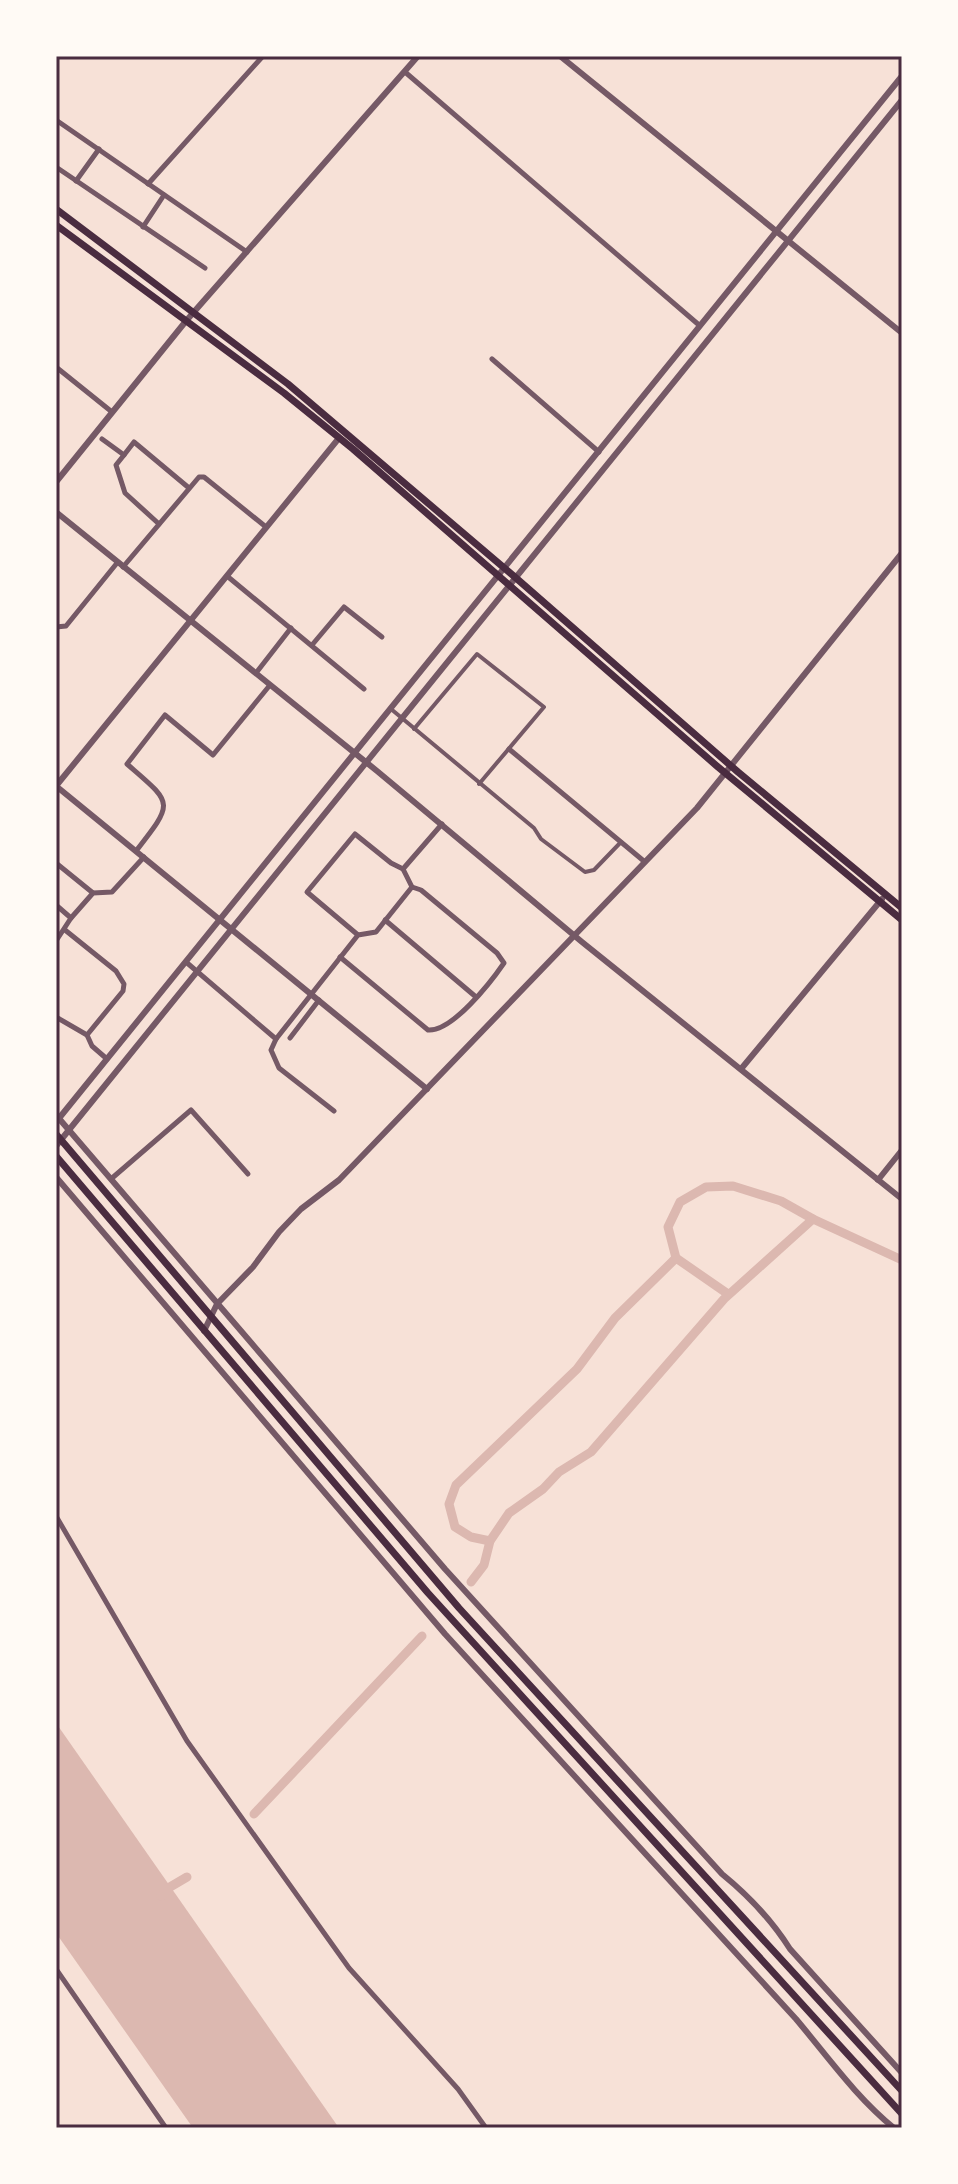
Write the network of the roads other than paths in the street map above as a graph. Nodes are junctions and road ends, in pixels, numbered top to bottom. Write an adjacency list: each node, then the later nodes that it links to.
1 (263, 56): 11 (street)
2 (418, 56): 4 (street)
3 (560, 56): 16 (street)
4 (405, 72): 18 (street); 22 (street)
5 (902, 76): 16 (street)
6 (902, 100): 17 (street)
7 (56, 120): 8 (street)
8 (99, 149): 10 (street); 11 (street)
9 (56, 167): 10 (street)
10 (76, 181): 15 (street)
11 (148, 184): 12 (street)
12 (164, 195): 15 (street); 18 (street)
13 (56, 209): 20 (main road)
14 (56, 225): 21 (main road)
15 (143, 227): 19 (street)
16 (776, 232): 17 (street); 22 (street)
17 (787, 241): 23 (street); 41 (street)
18 (247, 252): 20 (street)
19 (205, 268)
20 (194, 312): 21 (street); 38 (main road)
21 (186, 321): 26 (street); 27 (main road)
22 (699, 325): 29 (street)
23 (902, 333)
24 (492, 359): 29 (street)
25 (56, 367): 26 (street)
26 (112, 412): 31 (street)
27 (339, 438): 35 (street); 40 (main road)
28 (102, 439): 30 (street)
29 (599, 452): 38 (street)
30 (124, 455): 32 (street); 34 (street)
31 (56, 482)
32 (189, 488): 34 (street); 35 (street)
33 (56, 512): 37 (street)
34 (159, 524): 37 (street)
35 (266, 527): 39 (street)
36 (902, 553): 57 (street)
37 (120, 565): 43 (street); 44 (street)
38 (506, 569): 40 (street); 41 (main road)
39 (227, 576): 43 (street); 45 (street)
40 (499, 576): 42 (main road); 51 (street)
41 (516, 578): 42 (street); 57 (main road)
42 (510, 585): 52 (street); 57 (main road)
43 (190, 620): 48 (street); 59 (street)
44 (56, 627)
45 (291, 628): 47 (street); 48 (street)
46 (382, 637): 47 (street)
47 (312, 645): 50 (street)
48 (256, 673): 49 (street)
49 (270, 685): 55 (street); 62 (street)
50 (364, 689)
51 (389, 707): 52 (street); 55 (street)
52 (402, 718): 53 (street); 56 (street)
53 (414, 729): 54 (street); 58 (street)
54 (509, 749): 58 (street); 61 (street)
55 (353, 753): 56 (street); 74 (street)
56 (366, 762): 60 (street); 77 (street)
57 (728, 769): 64 (street); 69 (main road); 70 (main road)
58 (479, 784): 61 (street)
59 (56, 786): 62 (street)
60 (442, 824): 66 (street); 80 (street)
61 (621, 842): 64 (street)
62 (136, 851): 63 (street)
63 (144, 857): 68 (street); 74 (street)
64 (645, 862): 80 (street)
65 (56, 863): 68 (street)
66 (403, 869): 67 (street); 79 (street)
67 (412, 887): 75 (street); 86 (street)
68 (93, 893): 73 (street)
69 (886, 894): 70 (street); 72 (main road)
70 (880, 901): 76 (main road); 93 (street)
71 (56, 905): 73 (street)
72 (902, 908)
73 (71, 918): 78 (street)
74 (221, 920): 77 (street); 83 (street)
75 (385, 920): 79 (street); 86 (street)
76 (902, 920)
77 (231, 928): 84 (street); 85 (street)
78 (65, 930): 81 (street); 89 (street)
79 (358, 935): 82 (street)
80 (574, 935): 93 (street); 94 (street)
81 (56, 941)
82 (340, 957): 85 (street); 86 (street)
83 (186, 962): 84 (street); 92 (street)
84 (196, 972): 91 (street); 97 (street)
85 (311, 994): 87 (street); 91 (street)
86 (476, 997)
87 (319, 1000): 90 (street); 94 (street)
88 (56, 1017): 89 (street)
89 (87, 1035): 92 (street)
90 (290, 1038)
91 (276, 1039): 95 (street)
92 (107, 1059): 96 (street)
93 (741, 1069): 104 (street)
94 (427, 1089): 106 (street)
95 (334, 1111)
96 (57, 1118): 97 (street)
97 (69, 1130): 98 (street); 103 (street)
98 (58, 1140): 107 (main road)
99 (902, 1150): 104 (street)
100 (56, 1156): 108 (main road)
101 (248, 1174): 103 (street)
102 (56, 1177): 116 (street)
103 (111, 1179): 106 (street)
104 (878, 1180): 105 (street)
105 (902, 1199)
106 (217, 1304): 107 (street); 111 (street)
107 (211, 1316): 108 (street); 112 (main road)
108 (204, 1331): 113 (main road)
109 (56, 1516): 115 (street)
110 (56, 1969): 114 (street)
111 (902, 2073)
112 (902, 2091)
113 (902, 2114)
114 (166, 2128)
115 (486, 2128)
116 (894, 2128)

